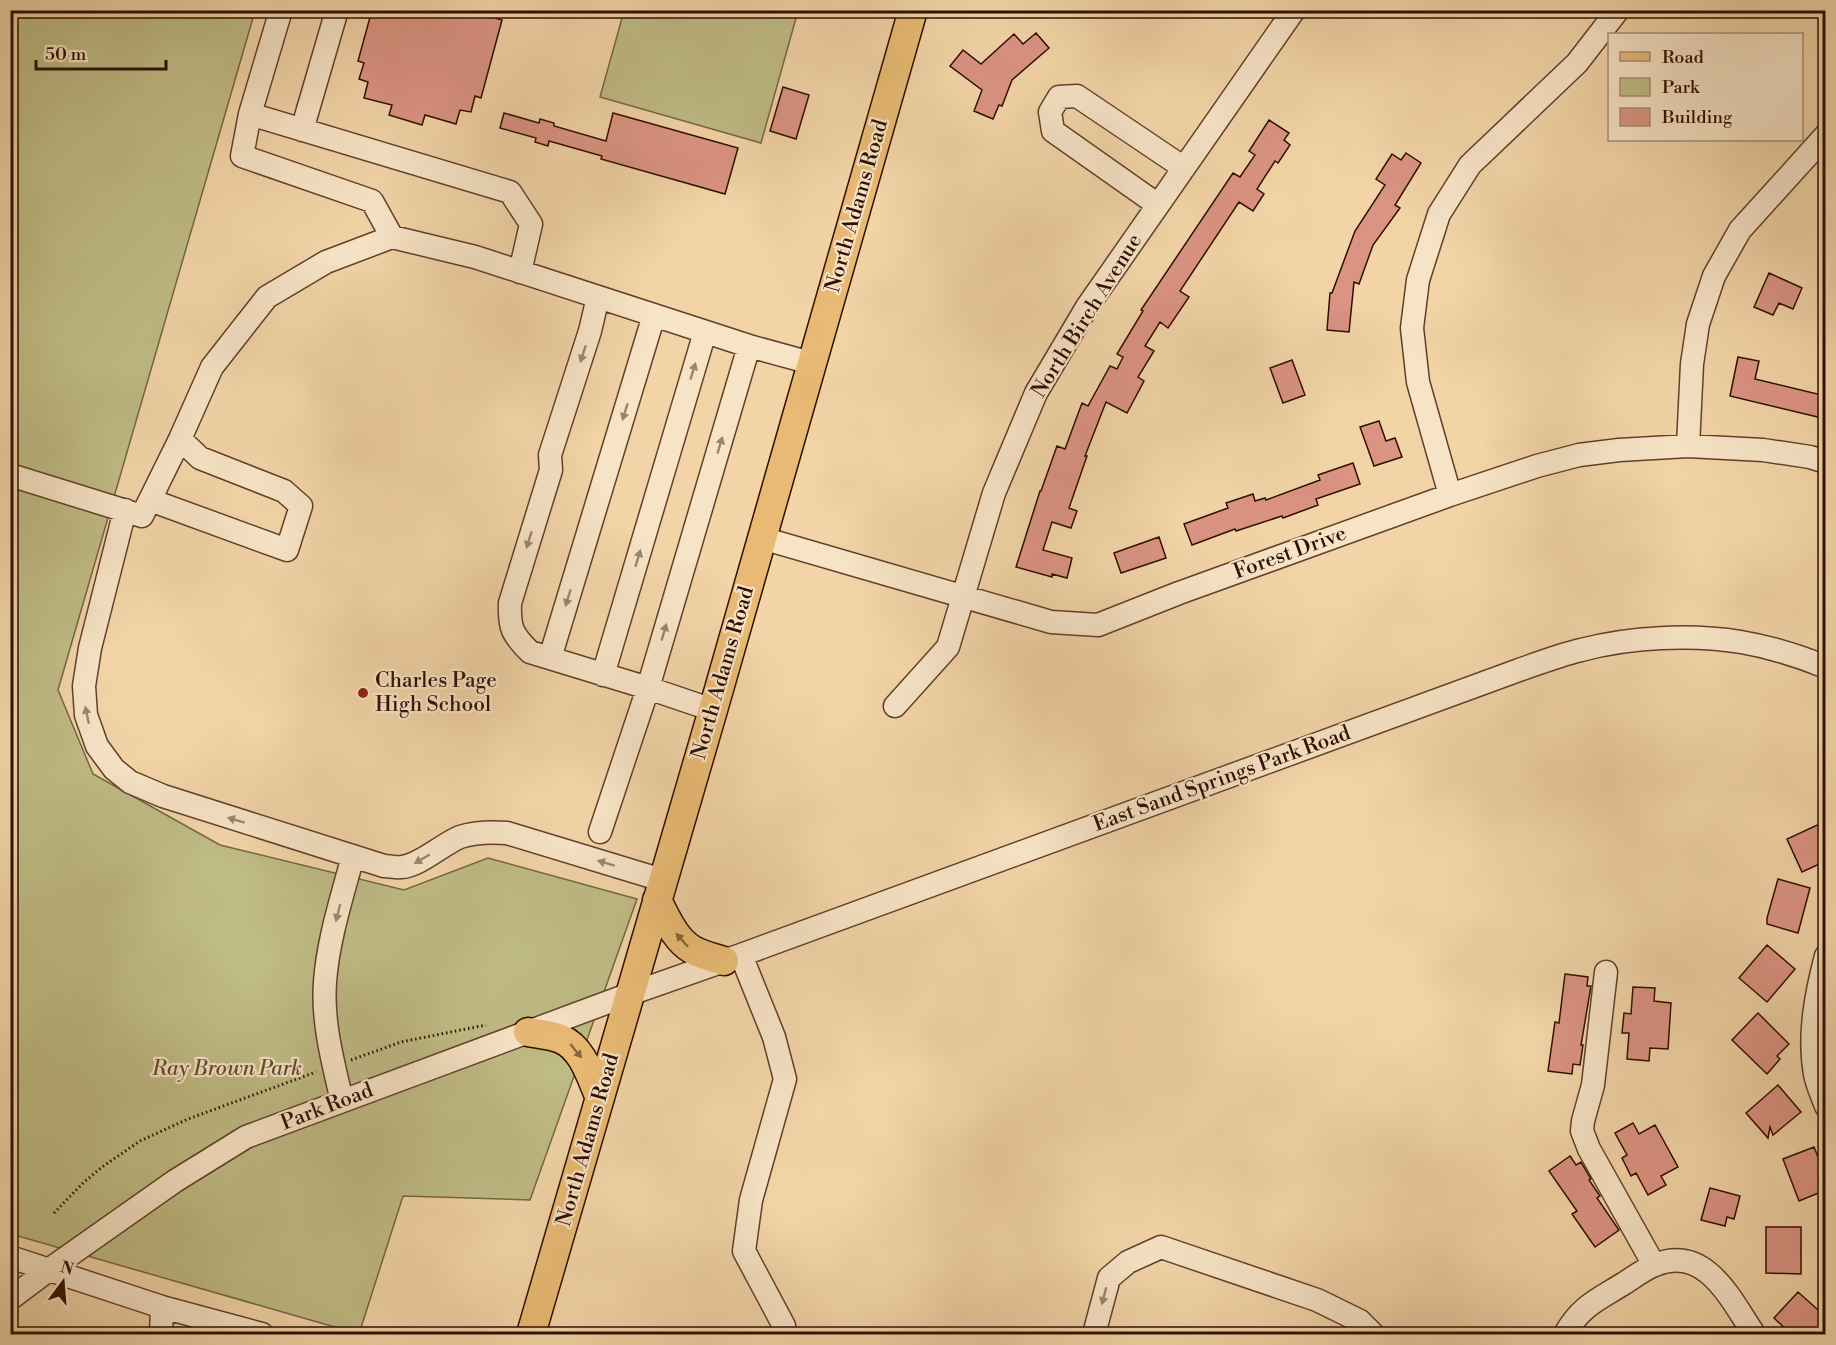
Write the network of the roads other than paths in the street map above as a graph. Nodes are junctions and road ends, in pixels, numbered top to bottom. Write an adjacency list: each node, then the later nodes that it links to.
1 (280, 10): 6 (street)
2 (337, 10): 7 (street)
3 (913, 10): 17 (main road, North Adams Road)
4 (1294, 10): 9 (street, North Birch Avenue)
5 (1618, 10): 22 (street)
6 (250, 114): 7 (street); 11 (street)
7 (302, 130): 12 (street)
8 (1826, 135): 19 (street)
9 (1184, 168): 10 (street, North Birch Avenue); 10 (street)
10 (1158, 206): 25 (street, North Birch Avenue)
11 (392, 237): 12 (street); 18 (street)
12 (520, 272): 13 (street)
13 (598, 297): 14 (street); 26 (street, one-way to 26)
14 (654, 315): 15 (street); 26 (street, one-way to 26)
15 (705, 332): 16 (street); 28 (street, one-way to 15)
16 (749, 346): 17 (street); 29 (street, one-way to 16)
17 (812, 363): 24 (main road, North Adams Road)
18 (180, 439): 23 (street); 23 (street)
19 (1688, 446): 20 (street, Forest Drive); 22 (street, Forest Drive)
20 (1826, 462)
21 (10, 475): 23 (street)
22 (1450, 495): 25 (street, Forest Drive)
23 (139, 509): 33 (street, one-way to 23)
24 (762, 538): 25 (street, Forest Drive); 31 (main road, North Adams Road)
25 (964, 598): 30 (street, North Birch Avenue)
26 (550, 658): 28 (street)
27 (1826, 667): 36 (street, East Sand Springs Park Road)
28 (603, 675): 29 (street)
29 (648, 688): 31 (street); 32 (street)
30 (895, 706)
31 (713, 710): 34 (main road, North Adams Road)
32 (600, 832)
33 (353, 856): 34 (street, one-way to 33); 41 (street, one-way to 41)
34 (659, 890): 36 (main road, one-way to 34); 38 (main road, North Adams Road)
35 (1826, 956): 42 (street)
36 (733, 958): 38 (street, East Sand Springs Park Road); 51 (street)
37 (1606, 972): 44 (street)
38 (630, 994): 39 (street, Park Road); 40 (main road, North Adams Road)
39 (528, 1032): 40 (main road, one-way to 40); 41 (street, Park Road)
40 (600, 1098): 50 (main road, North Adams Road)
41 (342, 1101): 45 (street, Park Road)
42 (1826, 1106)
43 (10, 1257): 45 (street)
44 (1654, 1265): 54 (street); 55 (street)
45 (50, 1269): 46 (street, Park Road); 47 (street)
46 (10, 1299)
47 (162, 1307): 48 (street); 49 (street)
48 (161, 1335)
49 (262, 1335)
50 (531, 1335)
51 (785, 1335)
52 (1094, 1335): 53 (street, one-way to 52)
53 (1373, 1335)
54 (1565, 1335)
55 (1754, 1335)

